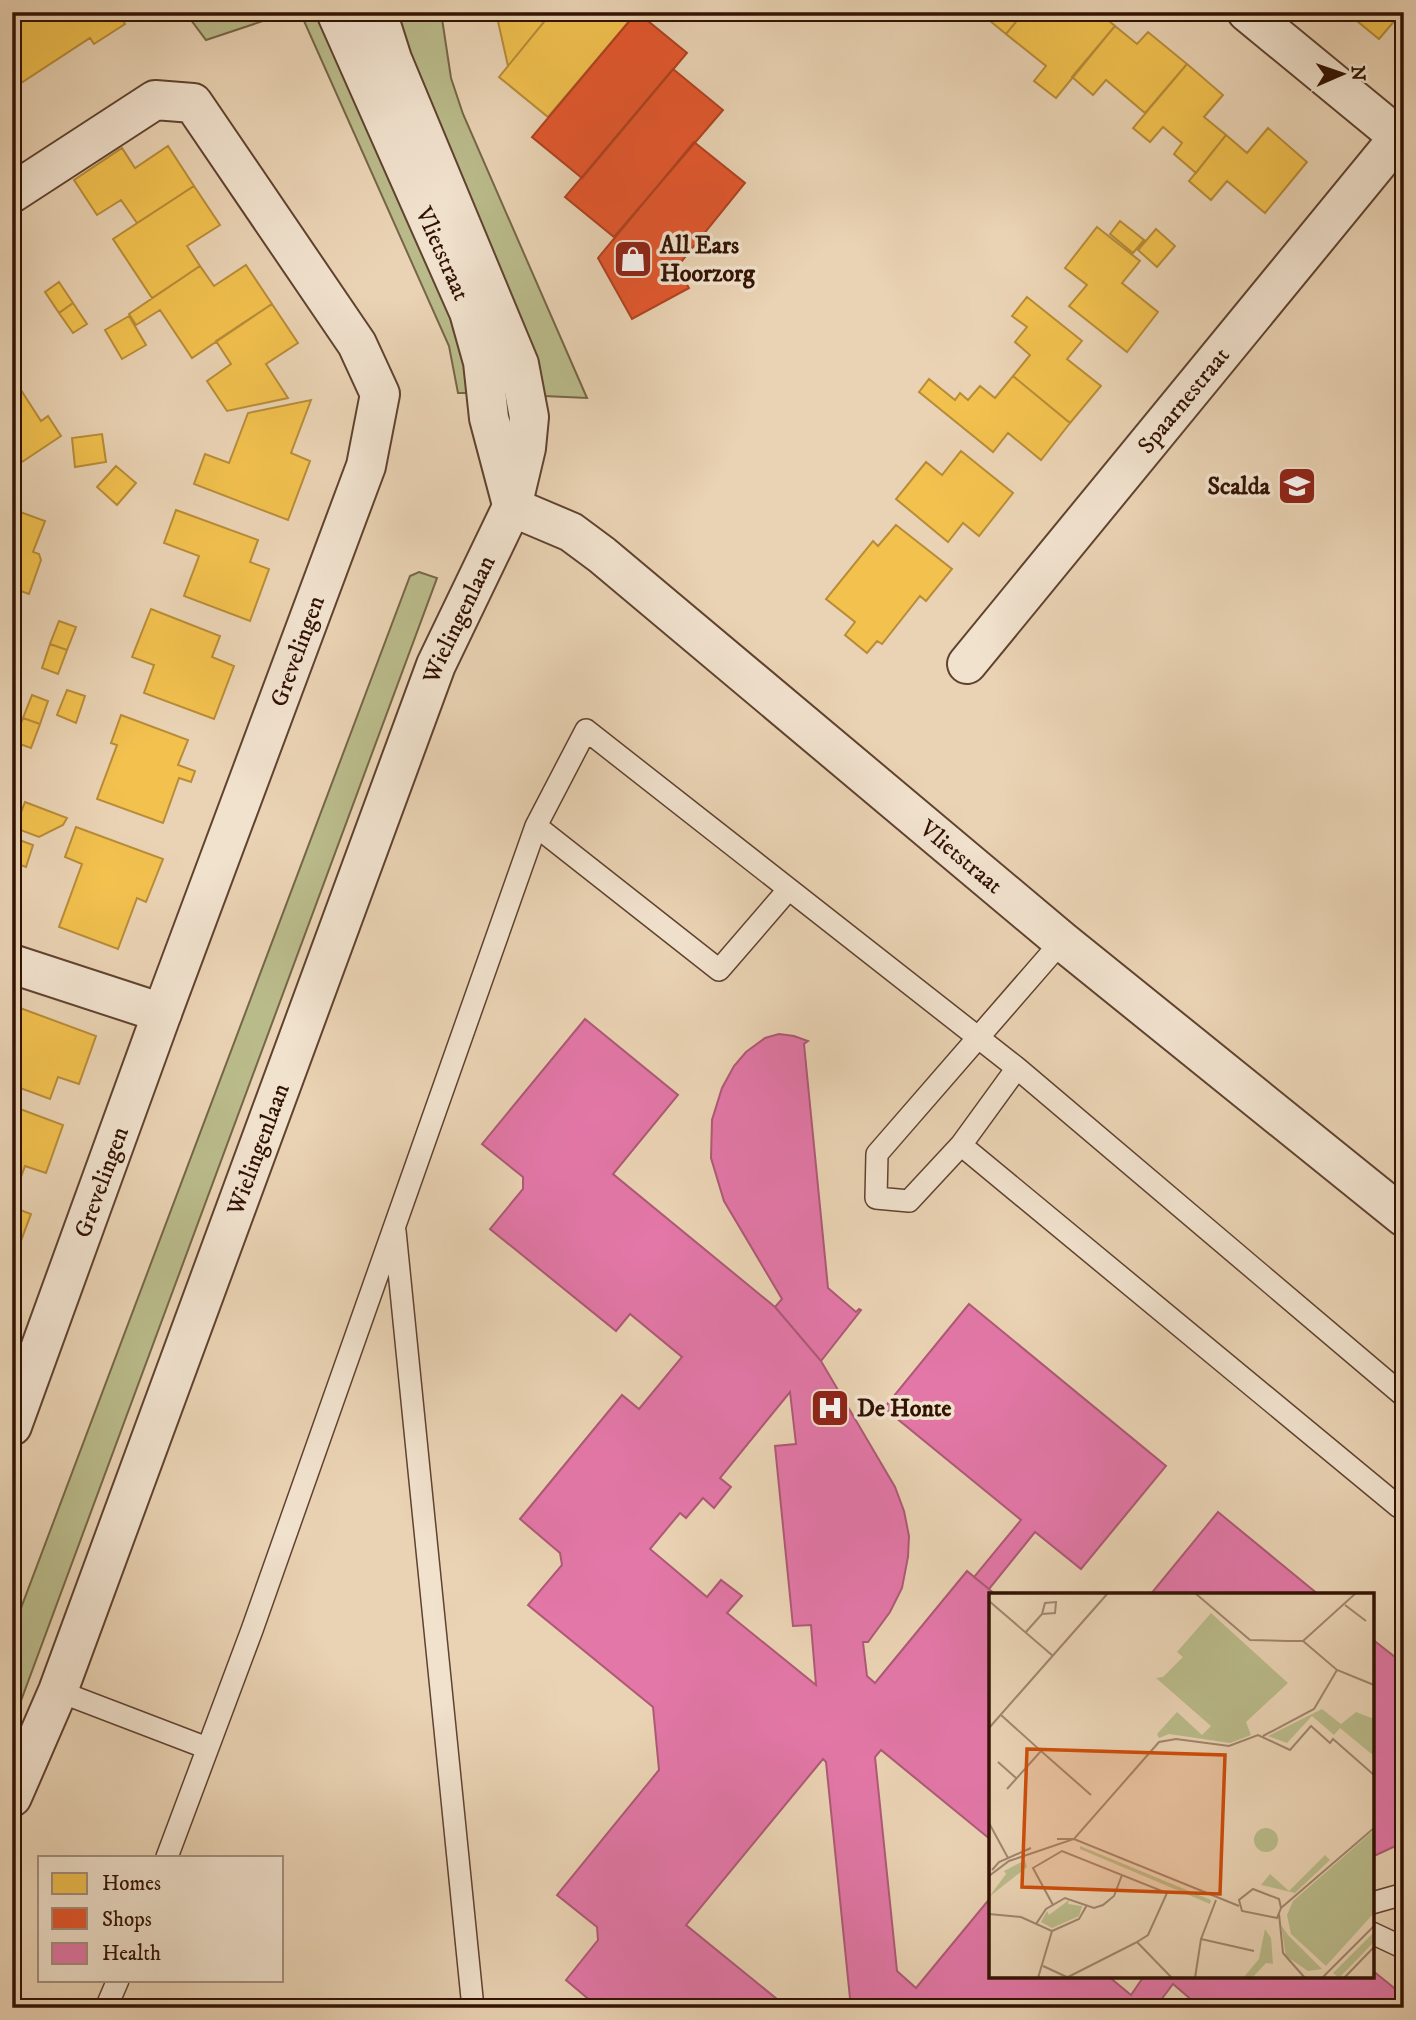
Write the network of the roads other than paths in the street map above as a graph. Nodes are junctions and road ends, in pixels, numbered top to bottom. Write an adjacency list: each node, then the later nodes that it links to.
1 (336, 12): 6 (street, Vlietstraat)
2 (377, 12): 6 (street, Vlietstraat)
3 (1247, 12): 4 (street, Spaarnestraat)
4 (1401, 134): 7 (street, Spaarnestraat)
5 (12, 193): 12 (street, Grevelingen)
6 (512, 507): 10 (street, Vlietstraat); 21 (street, Wielingenlaan)
7 (967, 664)
8 (536, 826): 9 (lane); 9 (lane); 17 (lane)
9 (788, 890): 13 (lane)
10 (1062, 941): 13 (lane); 16 (street, Vlietstraat)
11 (12, 964): 12 (street)
12 (162, 1013): 19 (street, Grevelingen)
13 (977, 1037): 14 (lane); 15 (lane)
14 (1017, 1068): 15 (lane); 18 (lane)
15 (961, 1145): 20 (lane)
16 (1404, 1217)
17 (395, 1226): 22 (lane); 31 (lane)
18 (1404, 1396)
19 (12, 1426)
20 (1404, 1498)
21 (58, 1691): 22 (lane); 23 (street, Wielingenlaan)
22 (207, 1748): 24 (lane)
23 (12, 1797)
24 (167, 1856)
25 (1404, 1894): 26 (lane)
26 (1374, 1902)
27 (1374, 1934): 28 (lane)
28 (1404, 1948)
29 (117, 1982): 30 (lane)
30 (106, 2008)
31 (473, 2008)

